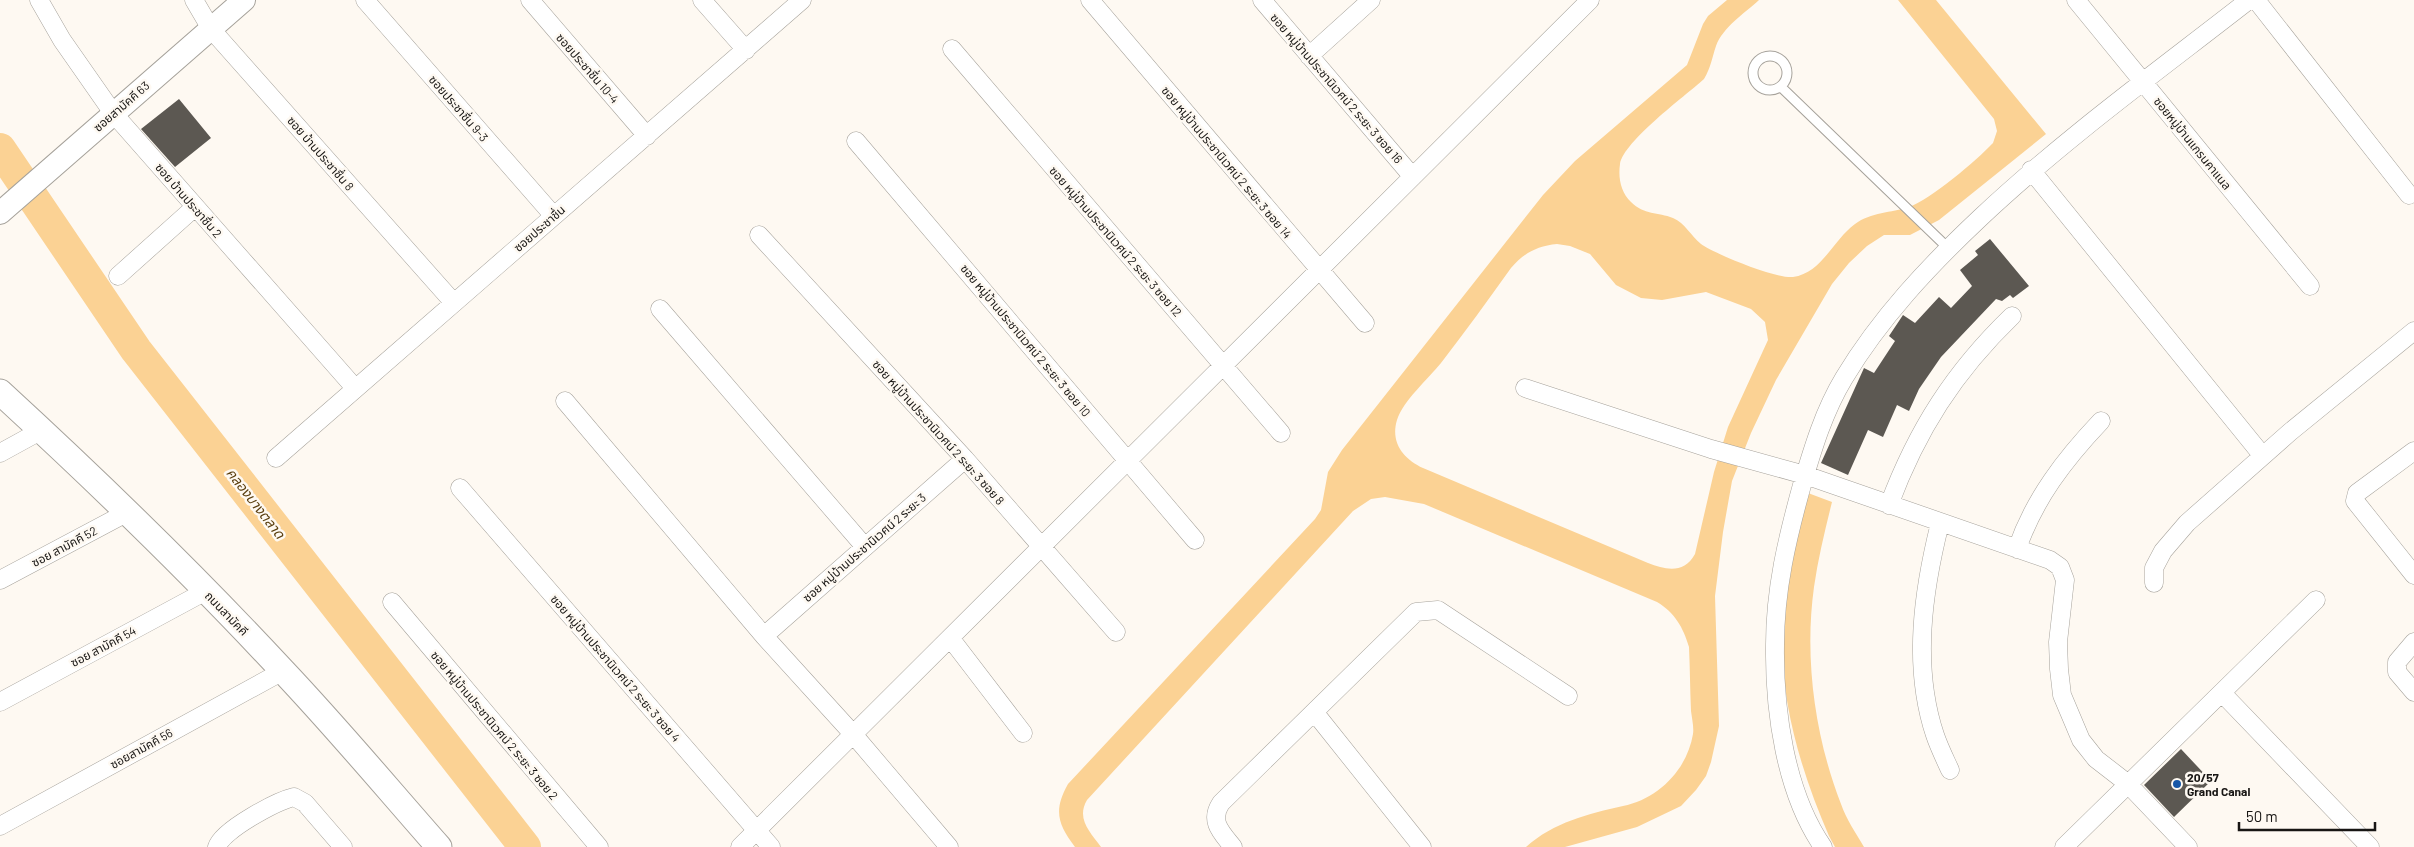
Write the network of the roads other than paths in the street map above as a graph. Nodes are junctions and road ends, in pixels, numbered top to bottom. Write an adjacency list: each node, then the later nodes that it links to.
1 (40, 0): 21 (street, ซอย บ้านประชาชื่น 2)
2 (194, 0): 15 (street, ซอย บ้านประชาชื่น 8)
3 (244, 0): 15 (street, ซอยสามัคคี 63)
4 (365, 0): 29 (street, ซอยประชาชื่น 9-3)
5 (530, 0): 22 (street, ซอยประชาชื่น 10-4)
6 (702, 0): 17 (street)
7 (802, 0): 17 (street, ซอยประชาชื่น)
8 (1090, 0): 32 (street, ซอย หมู่บ้านประชานิเวศน์ 2 ระยะ 3 ซอย 14)
9 (1262, 0): 18 (street, ซอย หมู่บ้านประชานิเวศน์ 2 ระยะ 3 ซอย 16)
10 (1371, 0): 18 (street)
11 (1590, 0): 25 (street)
12 (2076, 0): 19 (street, ซอยหมู่บ้านแกรนคาแนล)
13 (2249, 0): 19 (street)
14 (2256, 0): 26 (street)
15 (211, 29): 21 (street, ซอยสามัคคี 63); 35 (street, ซอย บ้านประชาชื่น 8)
16 (952, 49): 40 (street, ซอย หมู่บ้านประชานิเวศน์ 2 ระยะ 3 ซอย 12)
17 (746, 50): 22 (street, ซอยประชาชื่น)
18 (1310, 56): 25 (street, ซอย หมู่บ้านประชานิเวศน์ 2 ระยะ 3 ซอย 16)
19 (2144, 82): 24 (street); 34 (street, ซอยหมู่บ้านแกรนคาแนล)
20 (1781, 87): 20 (lane); 31 (lane)
21 (113, 113): 27 (street, ซอย บ้านประชาชื่น 2); 28 (street, ซอยสามัคคี 63)
22 (647, 136): 29 (street, ซอยประชาชื่น)
23 (856, 141): 53 (street, ซอย หมู่บ้านประชานิเวศน์ 2 ระยะ 3 ซอย 10)
24 (2031, 170): 31 (street); 50 (street)
25 (1412, 176): 32 (street)
26 (2408, 195)
27 (195, 207): 33 (street); 41 (street, ซอย บ้านประชาชื่น 2)
28 (7, 208)
29 (553, 215): 35 (street, ซอยประชาชื่น)
30 (759, 235): 52 (street, ซอย หมู่บ้านประชานิเวศน์ 2 ระยะ 3 ซอย 8)
31 (1948, 248): 54 (street)
32 (1319, 270): 38 (street, ซอย หมู่บ้านประชานิเวศน์ 2 ระยะ 3 ซอย 14); 40 (street)
33 (118, 276)
34 (2310, 286)
35 (454, 303): 41 (street, ซอยประชาชื่น)
36 (660, 309): 60 (street)
37 (2012, 316): 56 (street)
38 (1364, 323)
39 (2414, 331): 50 (street)
40 (1223, 366): 47 (street, ซอย หมู่บ้านประชานิเวศน์ 2 ระยะ 3 ซอย 12); 53 (street)
41 (355, 388): 51 (street, ซอยประชาชื่น)
42 (1525, 388): 54 (street)
43 (0, 392): 46 (main road, ถนนสามัคคี)
44 (565, 401): 70 (street)
45 (2101, 421): 62 (street)
46 (42, 430): 49 (street); 57 (main road, ถนนสามัคคี)
47 (1281, 433)
48 (2414, 451): 63 (street)
49 (0, 453)
50 (2262, 456): 65 (street)
51 (276, 458)
52 (965, 459): 60 (street, ซอย หมู่บ้านประชานิเวศน์ 2 ระยะ 3); 61 (street, ซอย หมู่บ้านประชานิเวศน์ 2 ระยะ 3 ซอย 8)
53 (1128, 461): 59 (street, ซอย หมู่บ้านประชานิเวศน์ 2 ระยะ 3 ซอย 10); 61 (street)
54 (1805, 475): 56 (street); 94 (street)
55 (460, 488): 84 (street, ซอย หมู่บ้านประชานิเวศน์ 2 ระยะ 3 ซอย 4)
56 (1889, 505): 58 (street)
57 (128, 512): 64 (street, ซอย สามัคคี 52); 66 (main road, ถนนสามัคคี)
58 (1940, 523): 62 (street); 81 (street)
59 (1195, 540)
60 (864, 547): 70 (street, ซอย หมู่บ้านประชานิเวศน์ 2 ระยะ 3)
61 (1041, 547): 69 (street, ซอย หมู่บ้านประชานิเวศน์ 2 ระยะ 3 ซอย 8); 71 (street)
62 (2017, 549): 82 (street)
63 (2414, 576)
64 (0, 580)
65 (2154, 583)
66 (206, 591): 73 (main road, ถนนสามัคคี); 77 (street, ซอย สามัคคี 54)
67 (2316, 600): 75 (street)
68 (392, 602): 88 (street, ซอย หมู่บ้านประชานิเวศน์ 2 ระยะ 3 ซอย 2)
69 (1116, 632)
70 (764, 636): 80 (street)
71 (951, 639): 79 (street); 80 (street)
72 (2414, 642): 74 (street)
73 (283, 671): 83 (street, ซอยสามัคคี 56); 87 (main road, ถนนสามัคคี)
74 (2414, 692)
75 (2222, 693): 82 (street); 97 (street)
76 (1568, 696): 78 (street)
77 (0, 702)
78 (1315, 713): 92 (street); 93 (street)
79 (1024, 733)
80 (853, 734): 84 (street); 91 (street)
81 (1950, 770)
82 (2127, 783): 95 (street); 96 (street)
83 (0, 826)
84 (757, 831): 89 (street); 90 (street, ซอย หมู่บ้านประชานิเวศน์ 2 ระยะ 3 ซอย 4)
85 (217, 847): 86 (street)
86 (343, 847)
87 (439, 847)
88 (599, 847)
89 (740, 847)
90 (771, 847)
91 (949, 847)
92 (1233, 847)
93 (1422, 847)
94 (1823, 847)
95 (2064, 847)
96 (2188, 847)
97 (2370, 847)

